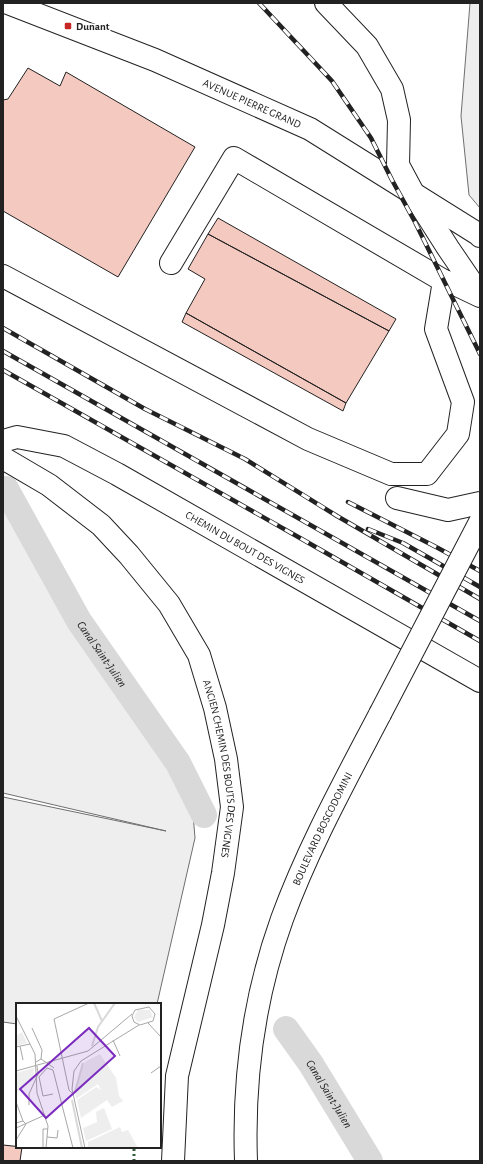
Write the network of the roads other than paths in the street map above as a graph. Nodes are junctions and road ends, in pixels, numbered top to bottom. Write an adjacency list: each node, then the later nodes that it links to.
1 (8, 3): 3 (street, AVENUE PIERRE GRAND)
2 (326, 3): 4 (street)
3 (33, 8): 4 (street, AVENUE PIERRE GRAND)
4 (413, 193): 5 (street, AVENUE PIERRE GRAND); 9 (street)
5 (480, 236)
6 (171, 263): 8 (street)
7 (3, 276): 8 (street)
8 (444, 281): 9 (street)
9 (480, 295)
10 (3, 441): 15 (street, CHEMIN DU BOUT DES VIGNES)
11 (3, 458): 16 (street, ANCIEN CHEMIN DES BOUTS DES VIGNES)
12 (397, 498): 13 (street)
13 (480, 503)
14 (480, 522): 17 (street, BOULEVARD BOSCODOMINI, bridge)
15 (480, 681)
16 (173, 1161)
17 (246, 1161)

